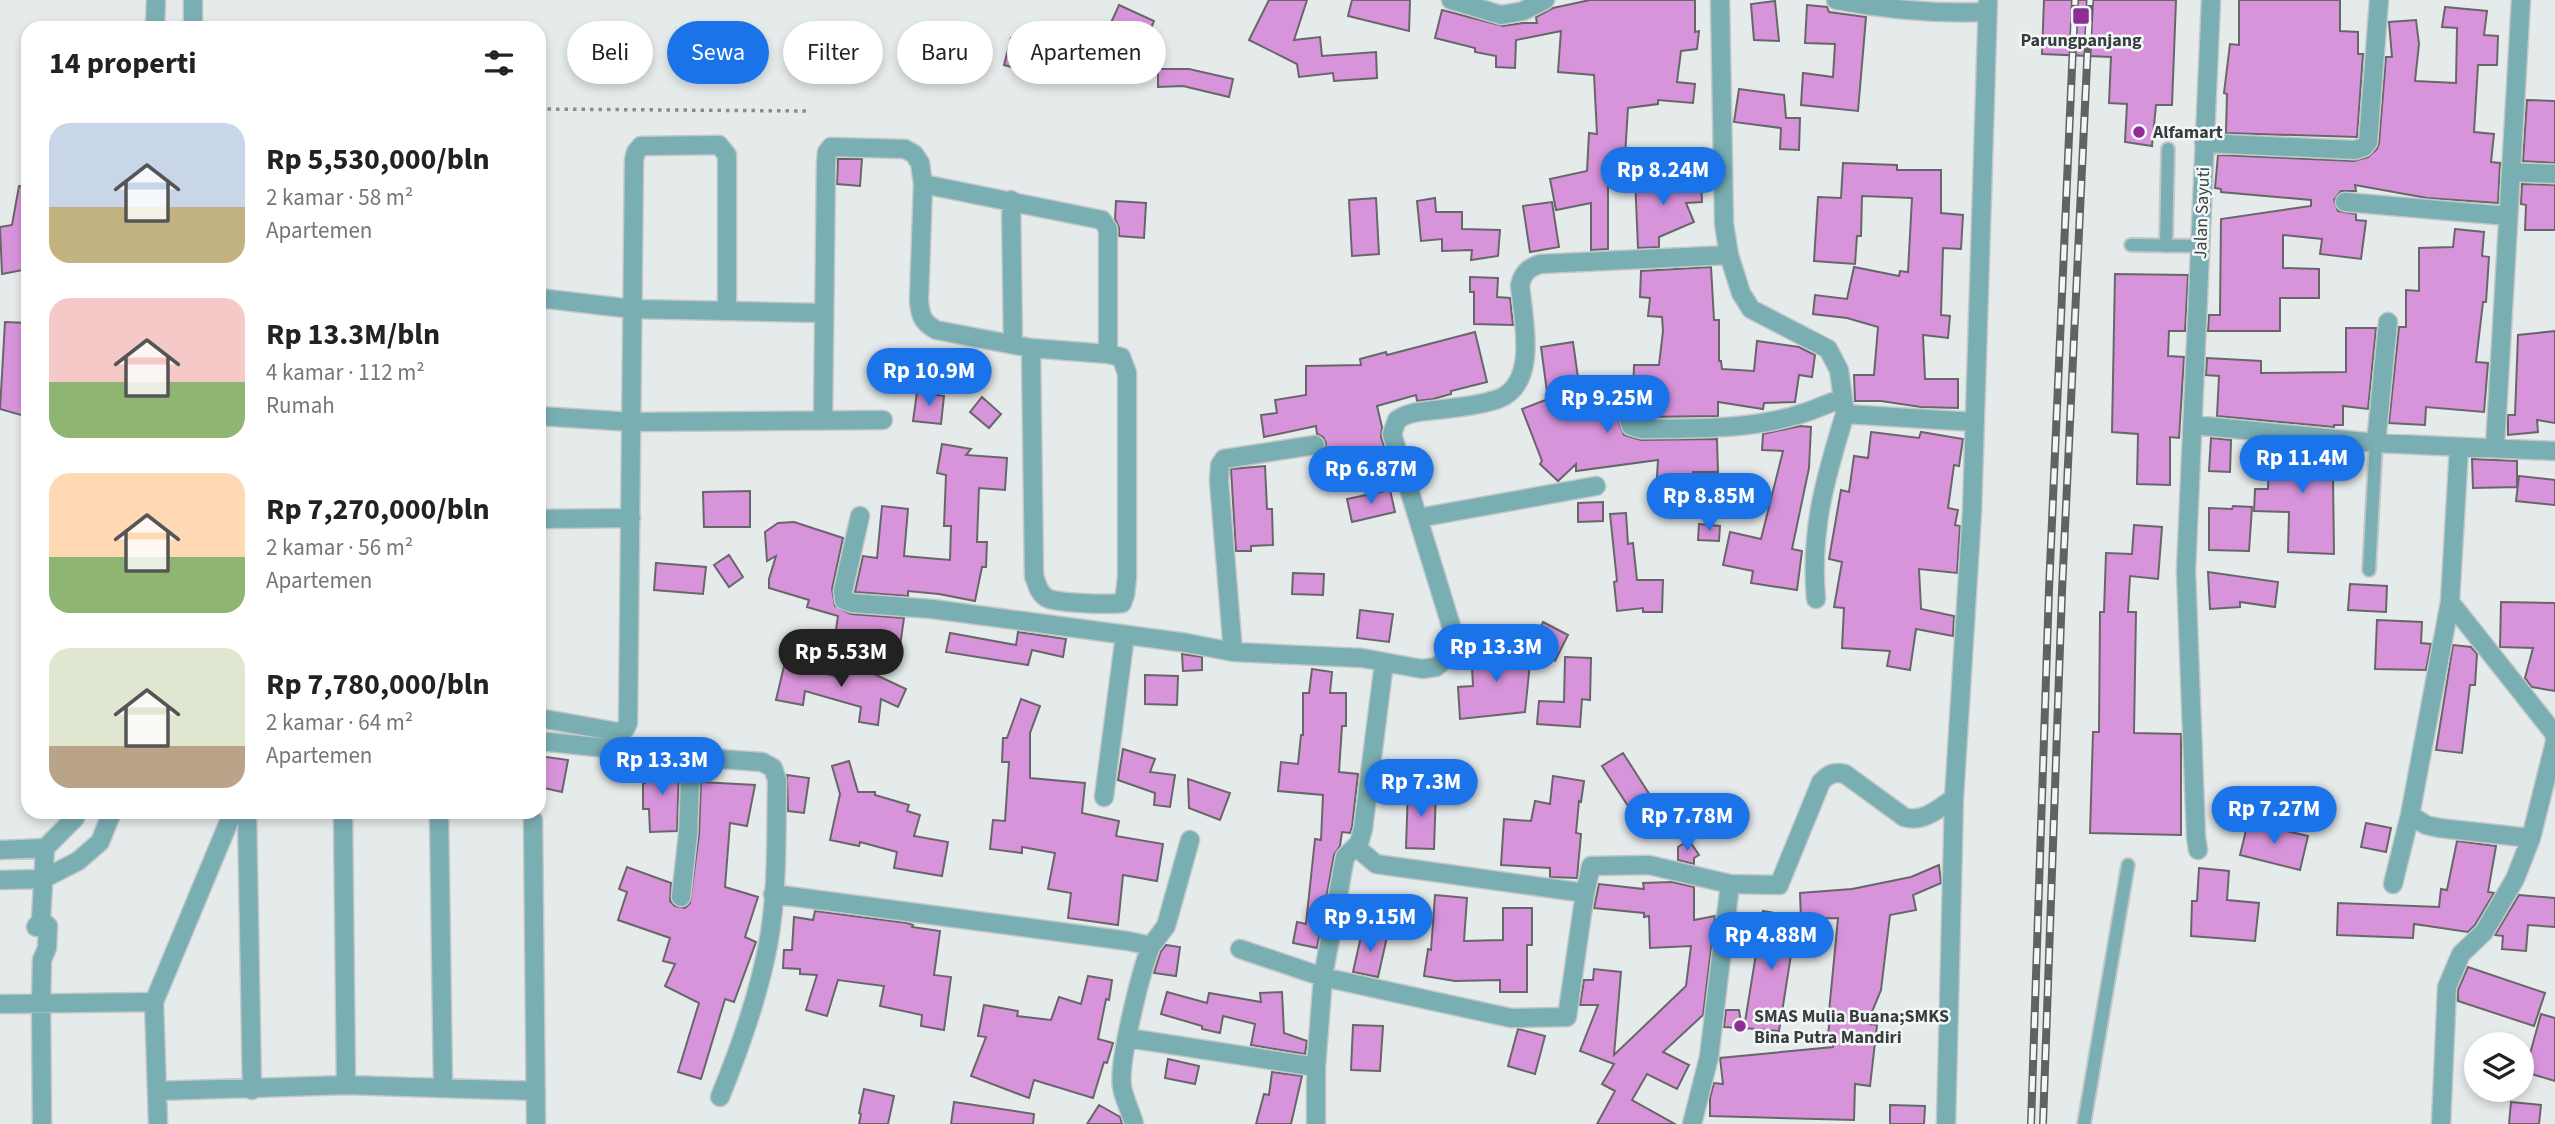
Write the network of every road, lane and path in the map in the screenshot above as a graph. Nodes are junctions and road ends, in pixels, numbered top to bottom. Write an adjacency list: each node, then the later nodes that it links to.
1 (156, 0): 11 (street)
2 (194, 0): 12 (street)
3 (1451, 0): 4 (street)
4 (1545, 0)
5 (1720, 0): 26 (street)
6 (1836, 0): 10 (street)
7 (2211, 0): 15 (street, Jalan Sayuti)
8 (2379, 0): 15 (street)
9 (2521, 0): 17 (street)
10 (1988, 6): 41 (street)
11 (155, 21)
12 (193, 21)
13 (546, 109): 14 (path)
14 (810, 111)
15 (2204, 143): 25 (street, Jalan Sayuti)
16 (2168, 149): 24 (lane)
17 (2511, 172): 18 (street); 22 (street)
18 (2555, 174)
19 (923, 184): 20 (street); 30 (street); 32 (street)
20 (1010, 200): 32 (street); 34 (street)
21 (2344, 202): 22 (street)
22 (2508, 216): 46 (street)
23 (2131, 245): 24 (lane)
24 (2166, 246): 25 (lane)
25 (2200, 246): 42 (street, Jalan Sayuti)
26 (1729, 255): 36 (street); 51 (street)
27 (546, 299): 28 (street)
28 (633, 309): 29 (street); 29 (street); 40 (street)
29 (727, 311): 30 (street)
30 (824, 313): 38 (street)
31 (2388, 322): 43 (street)
32 (1013, 344): 33 (street)
33 (1031, 348): 34 (street); 34 (street)
34 (1108, 354)
35 (1619, 390): 36 (street)
36 (1844, 406): 41 (street); 54 (street)
37 (546, 416): 40 (street)
38 (823, 420): 39 (street); 40 (street)
39 (883, 420)
40 (632, 422): 50 (street)
41 (1975, 422): 64 (street)
42 (2194, 425): 43 (street); 78 (street, Jalan Sayuti)
43 (2376, 443): 45 (street); 53 (lane)
44 (1315, 445): 57 (street)
45 (2459, 447): 46 (street); 55 (street)
46 (2495, 447): 47 (street)
47 (2555, 451)
48 (1596, 486): 51 (street)
49 (860, 516): 56 (street)
50 (631, 518): 52 (street); 59 (street)
51 (1418, 518): 58 (street)
52 (546, 519)
53 (2369, 570)
54 (1816, 599)
55 (2450, 602): 60 (street); 65 (street)
56 (1125, 635): 57 (street); 63 (street)
57 (1233, 652): 58 (street)
58 (1384, 663): 75 (street)
59 (546, 719)
60 (2555, 740): 73 (street)
61 (546, 742): 62 (street)
62 (691, 757): 85 (street); 86 (street)
63 (1104, 797)
64 (1954, 798): 82 (street); 107 (street)
65 (2410, 816): 73 (street); 83 (street)
66 (74, 819): 76 (street)
67 (109, 819): 80 (street)
68 (230, 819): 90 (street)
69 (247, 819): 97 (street)
70 (343, 819): 95 (street)
71 (439, 819): 96 (street)
72 (533, 820): 99 (street)
73 (2531, 838): 109 (street)
74 (1190, 841): 87 (street)
75 (1356, 847): 84 (street); 89 (street)
76 (45, 848): 77 (street); 80 (street)
77 (0, 850)
78 (2199, 850)
79 (2128, 865): 108 (lane)
80 (43, 878): 81 (street); 91 (street)
81 (0, 880)
82 (1730, 884): 84 (street); 106 (street)
83 (2393, 884)
84 (1586, 893): 89 (street)
85 (773, 894): 87 (street); 100 (street)
86 (681, 897)
87 (1151, 946): 93 (street)
88 (1240, 949): 89 (street)
89 (1324, 977): 94 (street)
90 (154, 1002): 91 (street); 98 (street)
91 (41, 1003): 92 (street); 101 (street)
92 (0, 1004)
93 (1128, 1038): 94 (street); 104 (street)
94 (1315, 1068): 105 (street)
95 (346, 1085): 96 (street); 97 (street)
96 (443, 1087): 99 (street)
97 (252, 1090): 98 (street)
98 (157, 1091): 102 (street)
99 (536, 1091): 103 (street)
100 (720, 1097)
101 (42, 1124)
102 (158, 1124)
103 (536, 1124)
104 (1134, 1124)
105 (1316, 1124)
106 (1692, 1124)
107 (1946, 1124)
108 (2084, 1124)
109 (2441, 1124)

